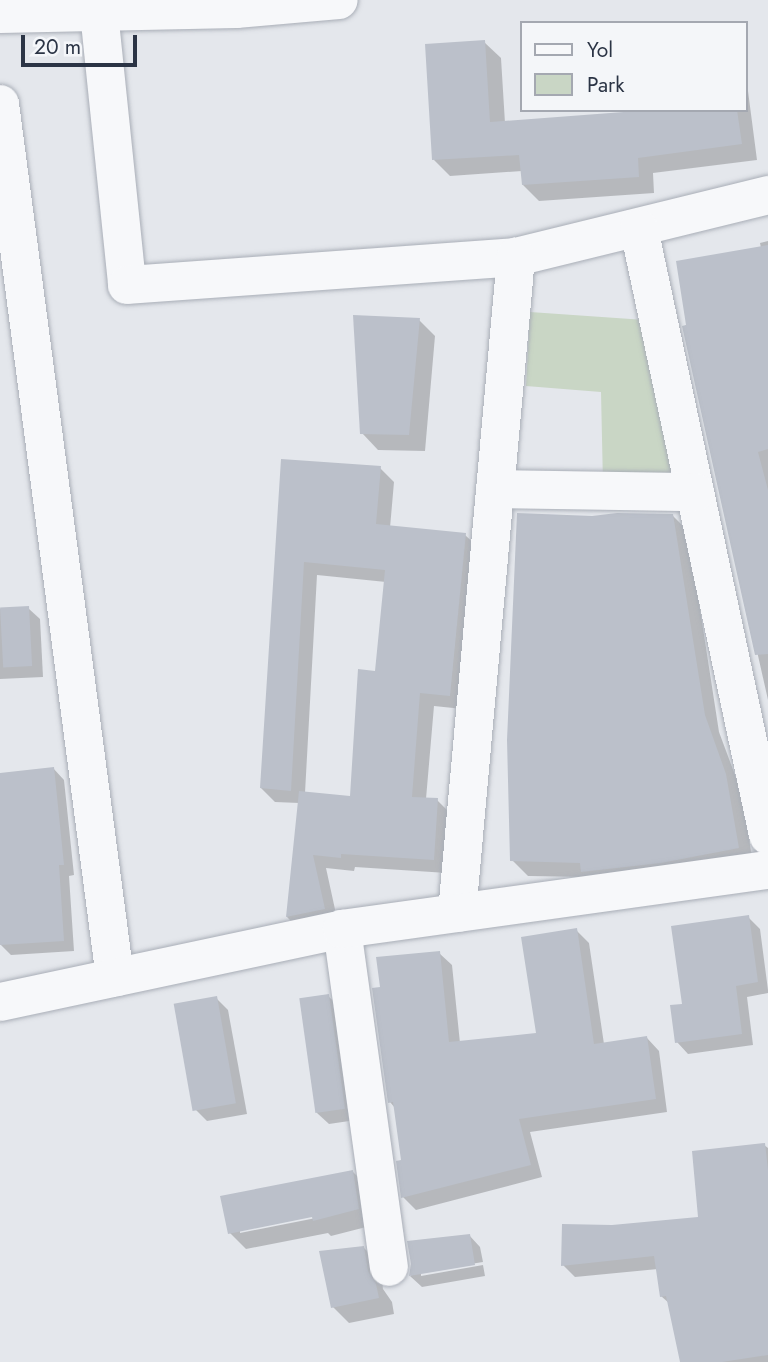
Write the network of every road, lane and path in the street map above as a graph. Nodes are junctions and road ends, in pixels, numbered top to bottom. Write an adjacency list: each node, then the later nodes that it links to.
1 (339, 0): 2 (street)
2 (99, 12): 3 (street); 7 (street)
3 (0, 14)
4 (0, 104): 14 (street)
5 (768, 195): 6 (street)
6 (639, 229): 7 (street); 9 (street)
7 (516, 257): 8 (street)
8 (495, 489): 9 (street); 12 (street)
9 (695, 492): 10 (street)
10 (768, 835)
11 (768, 870): 12 (street)
12 (457, 913): 13 (street)
13 (342, 929): 14 (street); 16 (street)
14 (115, 977): 15 (street)
15 (0, 1002)
16 (389, 1267)

